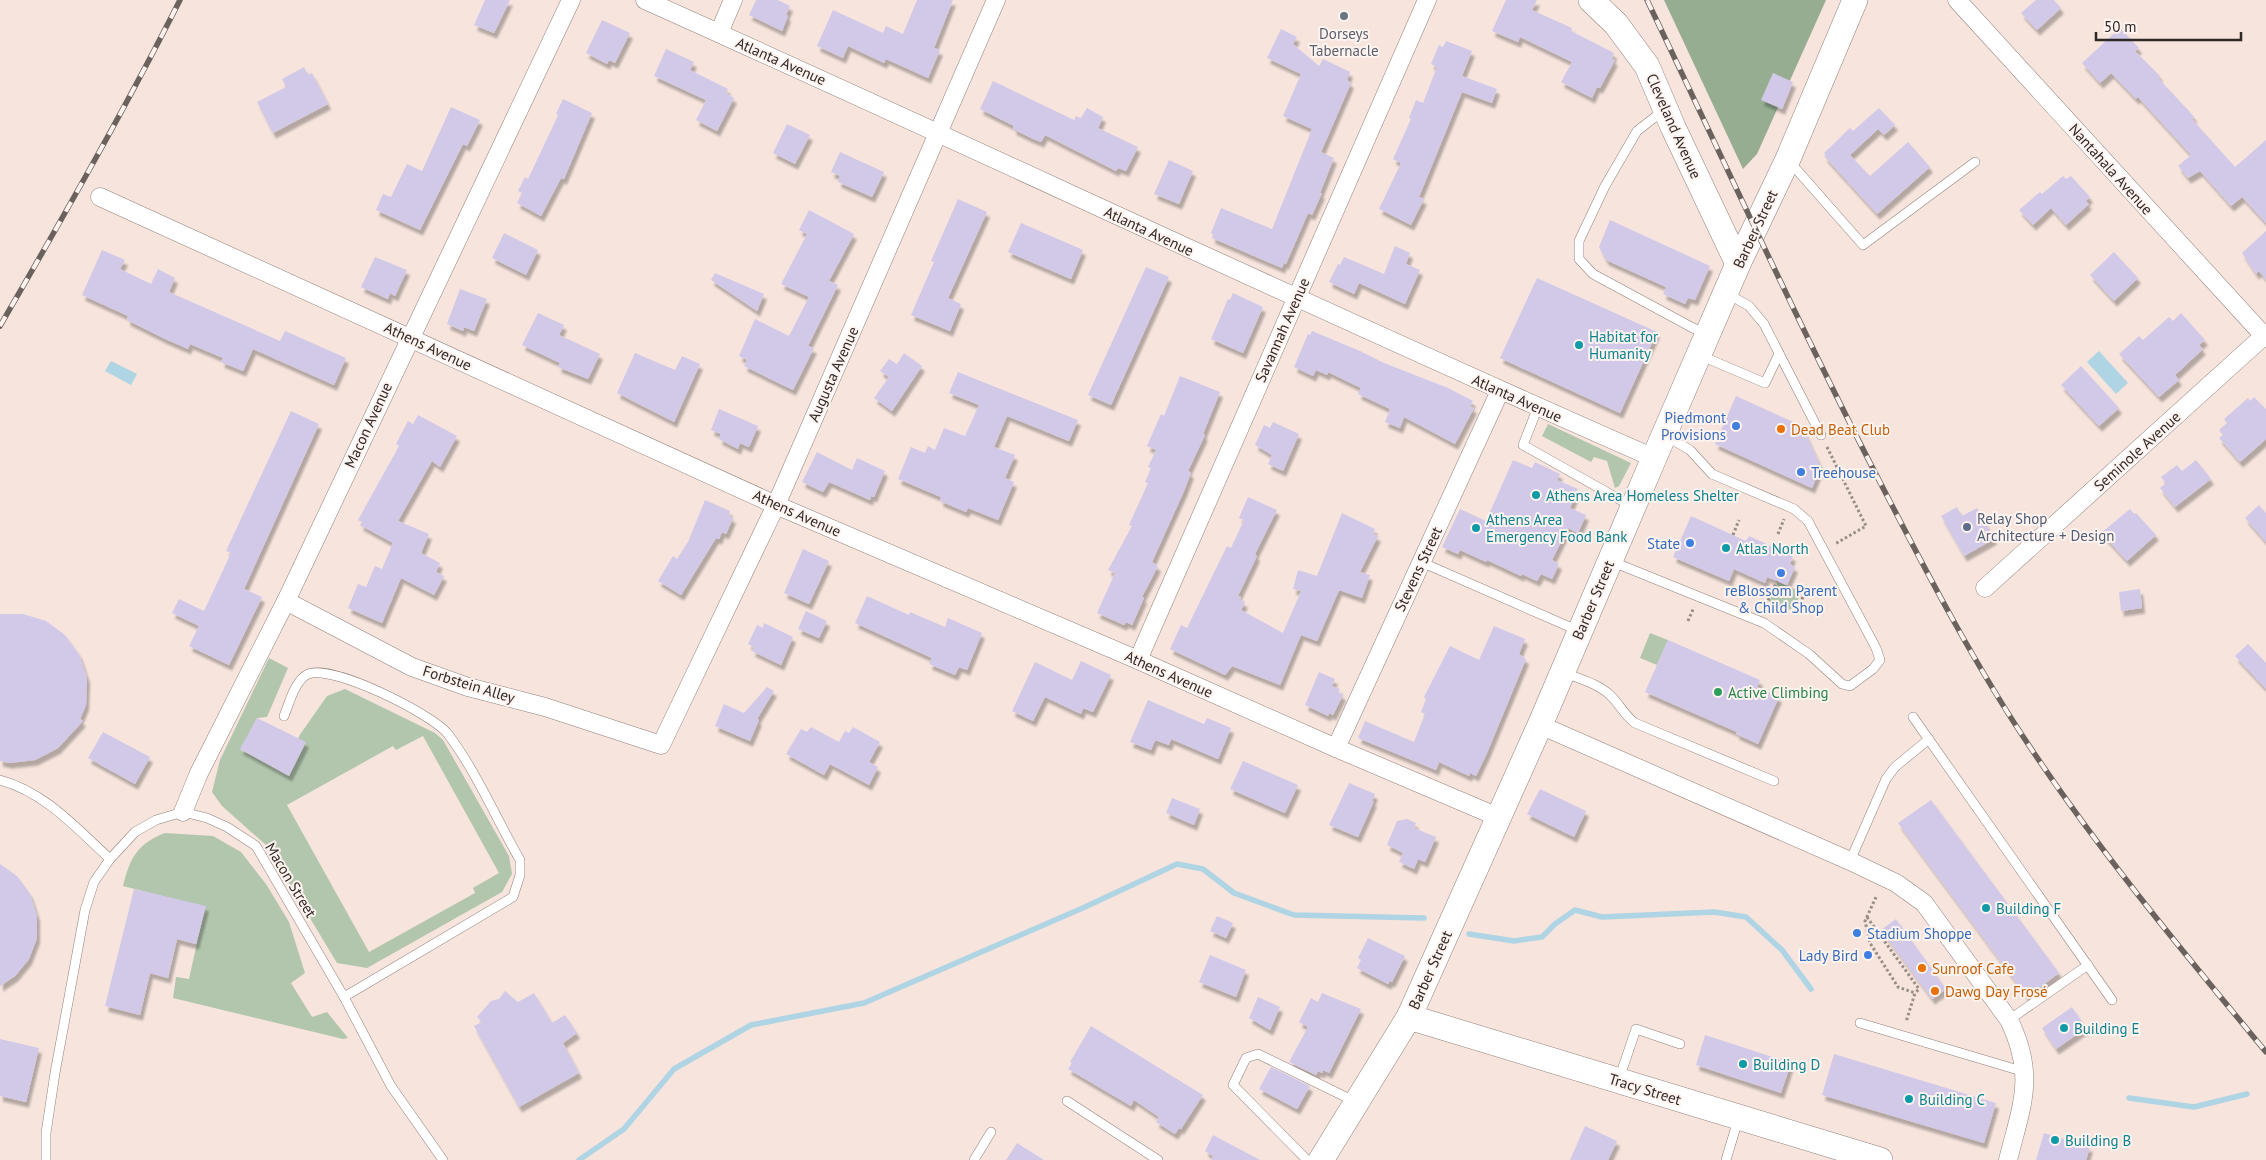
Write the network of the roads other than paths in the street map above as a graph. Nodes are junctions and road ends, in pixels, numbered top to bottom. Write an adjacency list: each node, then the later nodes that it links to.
1 (570, 0): 19 (street, Macon Avenue)
2 (645, 0): 9 (street, Atlanta Avenue)
3 (732, 0): 9 (street)
4 (996, 0): 11 (street, Augusta Avenue)
5 (1426, 0): 17 (street, Savannah Avenue)
6 (1591, 0): 10 (street, Cleveland Avenue)
7 (1855, 0): 12 (street, Barber Street)
8 (1956, 0): 18 (street, Nantahala Avenue)
9 (719, 33): 11 (street, Atlanta Avenue)
10 (1665, 109): 15 (street, Cleveland Avenue); 20 (lane)
11 (938, 134): 17 (street, Atlanta Avenue); 27 (street, Augusta Avenue)
12 (1788, 159): 13 (lane); 15 (street, Barber Street)
13 (1975, 162)
14 (100, 197): 19 (street, Athens Avenue)
15 (1738, 264): 16 (street, Barber Street)
16 (1726, 293): 20 (street, Barber Street); 21 (lane)
17 (1295, 298): 22 (street, Atlanta Avenue); 34 (street, Savannah Avenue)
18 (2265, 336): 31 (street, Seminole Avenue)
19 (409, 338): 27 (street, Athens Avenue); 32 (street, Macon Avenue)
20 (1703, 344): 21 (lane); 24 (street, Barber Street)
21 (1779, 354): 25 (lane)
22 (1500, 391): 23 (street, Atlanta Avenue); 30 (street, Stevens Street)
23 (1538, 408): 26 (street, Atlanta Avenue); 28 (lane)
24 (1664, 435): 26 (street, Barber Street); 29 (lane)
25 (1822, 435)
26 (1654, 458): 28 (street, Barber Street)
27 (776, 505): 34 (street, Athens Avenue); 40 (street, Augusta Avenue)
28 (1633, 507): 29 (street, Barber Street)
29 (1610, 561): 33 (street, Barber Street)
30 (1421, 562): 33 (lane); 41 (street, Stevens Street)
31 (1985, 588)
32 (286, 601): 40 (street, Forbstein Alley); 44 (street, Macon Avenue)
33 (1580, 632): 35 (street, Barber Street)
34 (1138, 660): 41 (street, Athens Avenue)
35 (1562, 672): 38 (street, Barber Street); 43 (lane)
36 (284, 716): 49 (lane)
37 (1913, 717): 39 (lane)
38 (1540, 725): 45 (street, Barber Street); 47 (street)
39 (1929, 740): 47 (lane); 48 (lane)
40 (661, 745)
41 (1336, 748): 45 (street, Athens Avenue)
42 (0, 780): 46 (lane)
43 (1774, 782)
44 (182, 812): 46 (lane); 49 (lane, Macon Street)
45 (1498, 817): 51 (street, Barber Street)
46 (110, 859): 61 (lane)
47 (1850, 861): 52 (street)
48 (2088, 965): 50 (lane); 52 (lane)
49 (344, 997): 62 (lane, Macon Street)
50 (2112, 1000)
51 (1410, 1016): 56 (street, Tracy Street); 58 (street, Barber Street)
52 (2009, 1020): 55 (street)
53 (1860, 1023): 55 (lane)
54 (1680, 1044): 56 (lane)
55 (2026, 1072): 69 (street)
56 (1618, 1081): 59 (street, Tracy Street)
57 (1067, 1101): 64 (lane)
58 (1356, 1102): 65 (lane); 66 (street, Barber Street)
59 (1739, 1118): 67 (lane); 68 (street, Tracy Street)
60 (991, 1132): 63 (lane)
61 (46, 1160)
62 (443, 1160)
63 (974, 1160)
64 (1158, 1160)
65 (1307, 1160)
66 (1321, 1160)
67 (1726, 1160)
68 (1880, 1160)
69 (2008, 1160)

